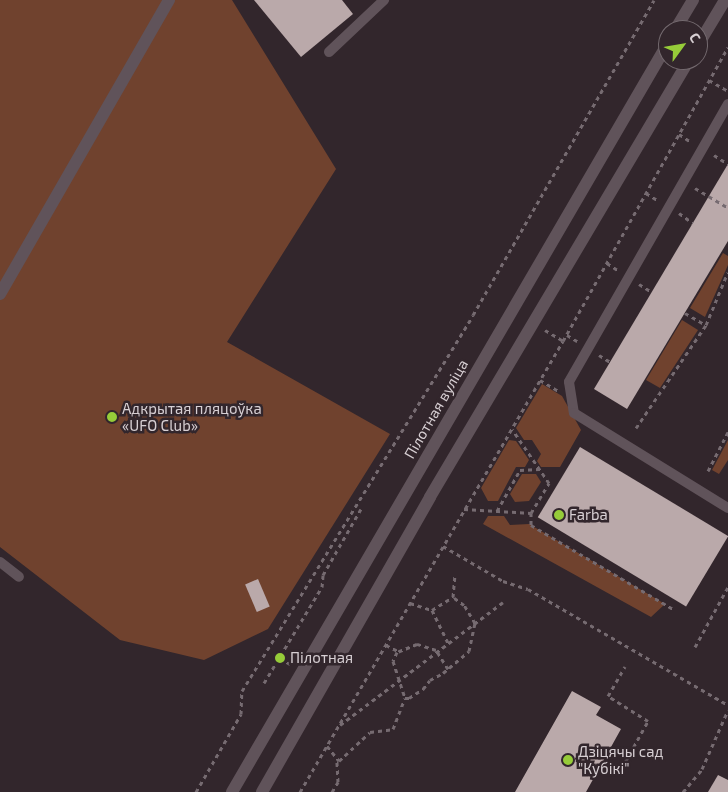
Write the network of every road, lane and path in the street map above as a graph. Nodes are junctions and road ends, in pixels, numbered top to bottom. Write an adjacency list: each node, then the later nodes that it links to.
1 (169, 0): 18 (street)
2 (384, 0): 9 (lane)
3 (654, 0): 62 (path)
4 (693, 0): 6 (street)
5 (725, 0): 7 (street)
6 (682, 20)
7 (708, 28)
8 (728, 47): 12 (path)
9 (329, 52)
10 (658, 60): 28 (street, Пілотная вуліца)
11 (683, 70): 20 (street)
12 (710, 80): 13 (path); 22 (path)
13 (728, 91)
14 (728, 104): 30 (lane)
15 (693, 187): 16 (path)
16 (728, 208)
17 (728, 272): 21 (path)
18 (0, 294)
19 (685, 313): 21 (path)
20 (534, 324): 22 (path); 29 (street)
21 (706, 325): 23 (path)
22 (563, 341): 24 (path)
23 (636, 428)
24 (512, 429): 26 (path); 32 (path)
25 (728, 432): 27 (path)
26 (540, 469): 33 (path); 34 (path)
27 (708, 471)
28 (410, 485): 29 (street); 63 (street, Пілотная вуліца)
29 (430, 497): 64 (street)
30 (728, 508)
31 (361, 509): 54 (path)
32 (464, 509): 33 (path); 35 (path)
33 (497, 511): 34 (path)
34 (531, 513): 44 (path)
35 (443, 546): 42 (path); 56 (path)
36 (0, 562): 38 (lane)
37 (455, 575): 40 (path)
38 (19, 577)
39 (728, 587): 48 (path)
40 (453, 597): 43 (path); 45 (path)
41 (503, 602): 45 (path)
42 (410, 603): 43 (path); 47 (path)
43 (432, 610): 46 (path)
44 (675, 610)
45 (475, 623): 46 (path); 52 (path)
46 (448, 643): 50 (path)
47 (386, 645): 49 (path); 58 (path)
48 (695, 647)
49 (398, 651): 50 (path); 53 (path)
50 (437, 652): 52 (path); 53 (path)
51 (625, 667): 61 (path)
52 (448, 669): 55 (path)
53 (402, 678): 55 (path); 58 (path)
54 (264, 684)
55 (405, 698): 60 (path)
56 (728, 705)
57 (728, 710): 67 (path)
58 (338, 727): 59 (path)
59 (327, 746): 60 (path); 65 (path)
60 (337, 761): 66 (path)
61 (618, 775)
62 (196, 792)
63 (232, 792)
64 (262, 792)
65 (300, 792)
66 (332, 792)
67 (683, 792)

